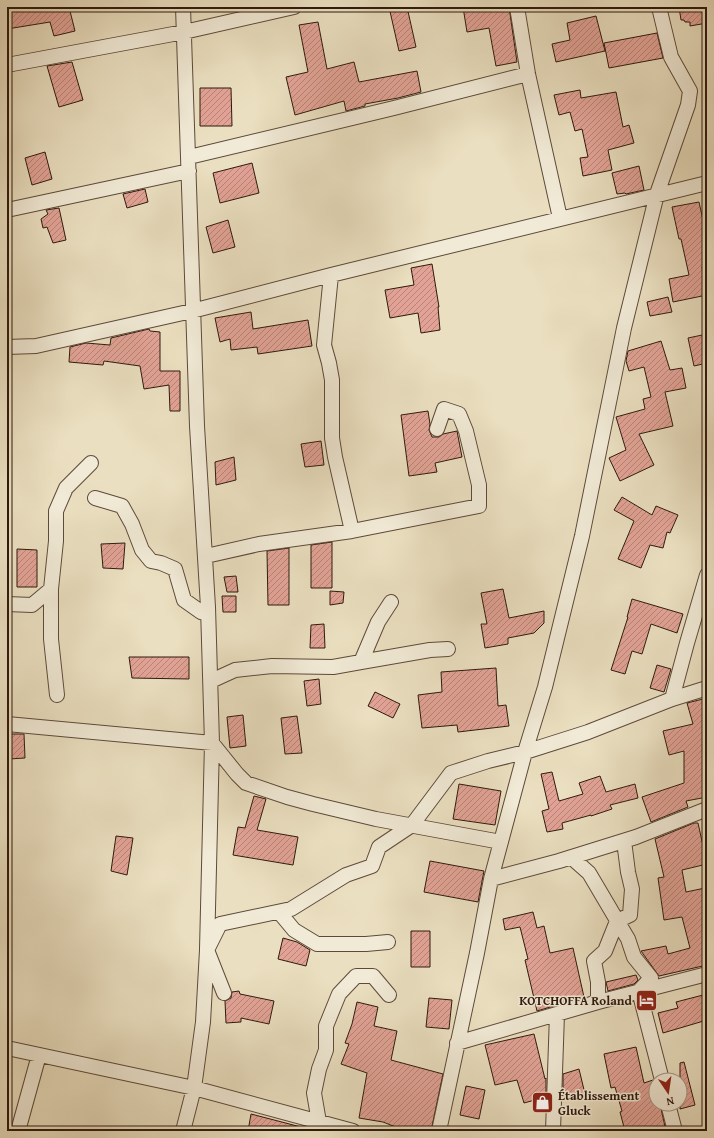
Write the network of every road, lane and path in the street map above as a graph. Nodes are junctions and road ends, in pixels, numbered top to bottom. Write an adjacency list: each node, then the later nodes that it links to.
1 (183, 7): 5 (street)
2 (294, 7): 5 (street)
3 (517, 7): 7 (street)
4 (659, 7): 11 (street)
5 (184, 32): 6 (street); 8 (street)
6 (7, 65)
7 (528, 74): 8 (street); 13 (street)
8 (188, 157): 9 (street)
9 (189, 171): 12 (street); 15 (street)
10 (707, 183): 11 (street)
11 (657, 194): 13 (street); 35 (street)
12 (7, 210)
13 (560, 218): 14 (street)
14 (331, 275): 15 (street); 20 (street)
15 (192, 311): 16 (street); 21 (street)
16 (7, 347)
17 (437, 429): 20 (street)
18 (91, 463): 23 (street)
19 (95, 498): 26 (street)
20 (352, 531): 21 (street)
21 (206, 556): 26 (street)
22 (707, 575): 32 (street)
23 (51, 589): 25 (street); 31 (street)
24 (391, 602): 28 (street)
25 (7, 604)
26 (208, 607): 29 (street)
27 (448, 649): 28 (street)
28 (361, 662): 29 (street)
29 (211, 681): 34 (street)
30 (707, 688): 32 (street)
31 (57, 695)
32 (672, 700): 35 (street)
33 (7, 724): 34 (street)
34 (212, 743): 37 (street); 45 (street)
35 (525, 752): 37 (street); 39 (street)
36 (707, 810): 38 (street)
37 (412, 825): 39 (street); 42 (street)
38 (624, 841): 40 (street); 43 (street)
39 (501, 842): 41 (street)
40 (571, 857): 41 (street); 43 (street)
41 (491, 879): 52 (street)
42 (279, 912): 44 (street); 45 (street)
43 (617, 921): 47 (street); 50 (street)
44 (388, 942)
45 (207, 950): 48 (street); 56 (street)
46 (707, 974): 47 (street)
47 (639, 991): 50 (street); 55 (street)
48 (224, 993)
49 (389, 995): 58 (street)
50 (598, 1002): 51 (street)
51 (557, 1014): 52 (street); 63 (street)
52 (457, 1043): 62 (street)
53 (7, 1048): 54 (street)
54 (39, 1055): 56 (street); 59 (street)
55 (660, 1072)
56 (194, 1088): 58 (street); 60 (street)
57 (670, 1112): 64 (street)
58 (319, 1122): 61 (street)
59 (18, 1131)
60 (183, 1131)
61 (353, 1131)
62 (438, 1131)
63 (553, 1131)
64 (675, 1131)

